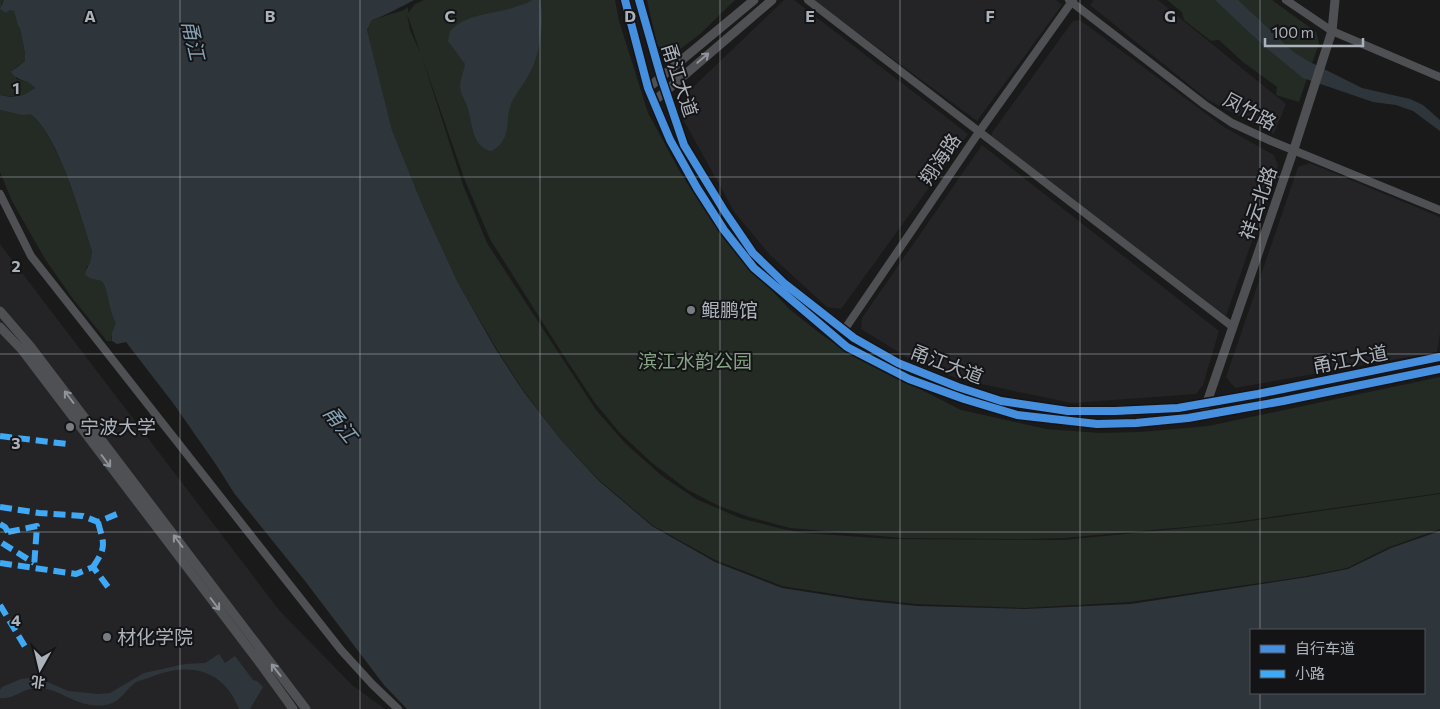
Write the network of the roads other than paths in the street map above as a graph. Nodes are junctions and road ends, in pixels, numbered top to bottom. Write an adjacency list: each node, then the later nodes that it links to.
1 (625, 0): 12 (main road, 甬江大道)
2 (639, 0): 10 (main road, 甬江大道)
3 (754, 0): 10 (street)
4 (772, 0): 13 (street, one-way to 4)
5 (808, 0): 15 (street)
6 (1286, 0): 9 (street)
7 (1335, 0): 9 (street, 祥云北路)
8 (1071, 1): 15 (street, 翔海路); 16 (street, 凤竹路)
9 (1332, 31): 11 (street); 16 (street, 祥云北路)
10 (661, 77): 12 (street); 13 (main road, 甬江大道)
11 (1440, 77)
12 (648, 88): 14 (main road, 甬江大道)
13 (665, 90): 14 (street); 22 (main road, 甬江大道)
14 (653, 102): 22 (main road, 甬江大道)
15 (979, 132): 21 (street); 22 (street, 翔海路)
16 (1294, 149): 18 (street, 凤竹路); 21 (street, 祥云北路)
17 (0, 194): 29 (street)
18 (1440, 210)
19 (0, 311): 28 (street, one-way to 19)
20 (0, 327): 27 (street, one-way to 27)
21 (1232, 327): 25 (street, 祥云北路)
22 (841, 334): 25 (main road, 甬江大道); 26 (main road, 甬江大道)
23 (1440, 357): 25 (main road, 甬江大道)
24 (1440, 369): 26 (main road, 甬江大道)
25 (1207, 403): 26 (street, 祥云北路)
26 (1202, 415)
27 (293, 709)
28 (306, 709)
29 (398, 709)

